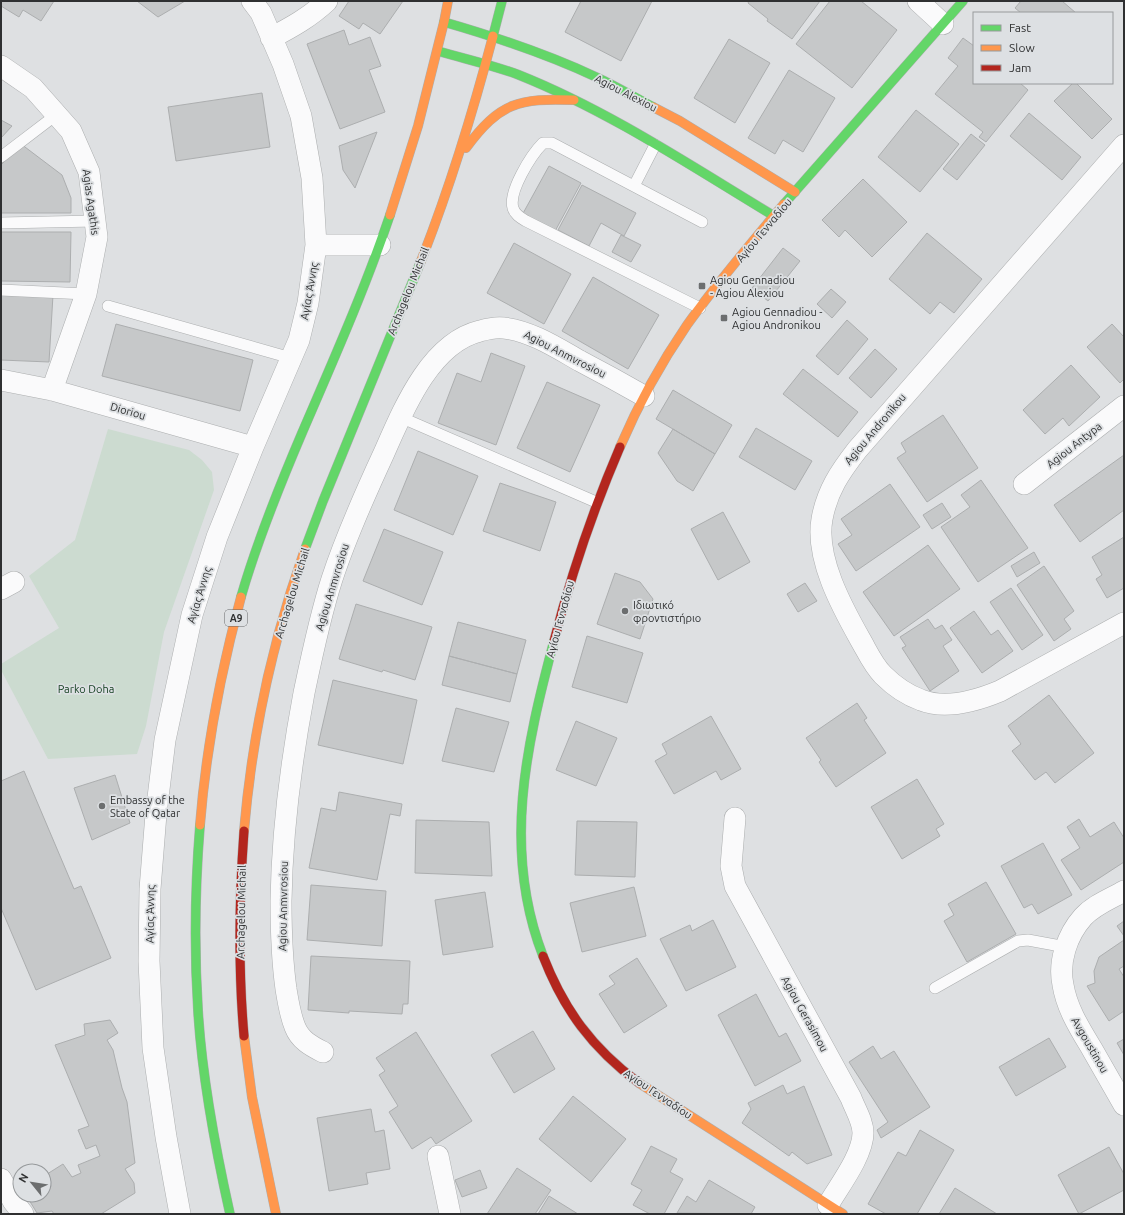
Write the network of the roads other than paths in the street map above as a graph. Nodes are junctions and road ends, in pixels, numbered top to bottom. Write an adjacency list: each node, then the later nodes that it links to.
1 (252, 1): 10 (street, Αγίας Άννης)
2 (327, 1): 10 (street)
3 (448, 1): 7 (main road, A9)
4 (502, 1): 9 (main road, Archagelou Michail)
5 (918, 1): 8 (street)
6 (963, 1): 8 (main road, Αγίου Γενναδίου)
7 (444, 22): 9 (main road, Agiou Alexiou); 11 (main road, A9)
8 (943, 24): 21 (main road, Αγίου Γενναδίου)
9 (494, 36): 12 (main road, Archagelou Michail); 21 (main road, Agiou Alexiou)
10 (271, 38): 26 (street, Αγίας Άννης)
11 (438, 52): 12 (main road); 27 (main road, A9)
12 (486, 64): 14 (main road); 18 (main road, Archagelou Michail)
13 (1, 66): 15 (street, Agias Agathis)
14 (574, 100): 16 (main road); 18 (main road)
15 (56, 115): 19 (lane); 23 (street, Agias Agathis)
16 (655, 145): 20 (lane); 22 (main road)
17 (1124, 145): 41 (street, Agiou Andronikou)
18 (459, 156): 54 (main road, Archagelou Michail)
19 (1, 157)
20 (634, 186): 24 (lane); 31 (lane)
21 (795, 192): 22 (main road, Αγίου Γενναδίου)
22 (774, 216): 31 (main road, Αγίου Γενναδίου)
23 (95, 221): 25 (lane); 29 (street, Agias Agathis)
24 (702, 222)
25 (1, 223)
26 (316, 245): 27 (street); 32 (street, Αγίας Άννης)
27 (380, 245): 53 (main road, A9)
28 (1, 290): 29 (lane)
29 (86, 294): 34 (street, Agias Agathis)
30 (108, 306): 32 (lane)
31 (700, 308): 35 (main road, Αγίου Γενναδίου)
32 (291, 358): 38 (street, Αγίας Άννης)
33 (1, 380): 34 (street, Dioriou)
34 (52, 390): 38 (street, Dioriou)
35 (644, 396): 37 (street, Agiou Anmvrosiou); 40 (main road, Αγίου Γενναδίου)
36 (1124, 406): 39 (street, Agiou Antypa)
37 (400, 417): 40 (lane); 46 (street, Agiou Anmvrosiou)
38 (253, 447): 51 (street, Αγίας Άννης)
39 (1024, 484)
40 (596, 502): 50 (main road, Αγίου Γενναδίου)
41 (1124, 623)
42 (735, 818): 50 (street, Agiou Gerasimou)
43 (1124, 891): 44 (street, Avgoustinou)
44 (1066, 947): 45 (lane); 47 (street, Avgoustinou)
45 (935, 988)
46 (323, 1052)
47 (1124, 1105)
48 (438, 1156): 55 (street)
49 (1, 1179): 52 (street)
50 (835, 1209)
51 (174, 1212)
52 (23, 1214)
53 (230, 1214)
54 (276, 1214)
55 (450, 1214)

